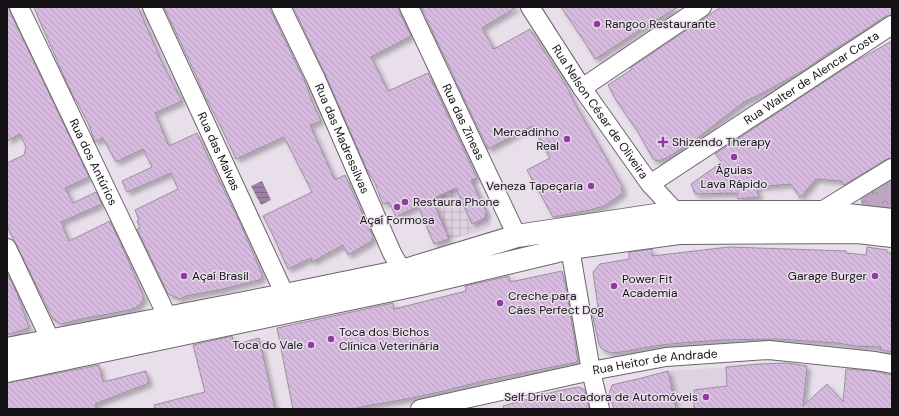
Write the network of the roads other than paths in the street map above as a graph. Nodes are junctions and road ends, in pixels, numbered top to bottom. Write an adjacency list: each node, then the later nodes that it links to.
1 (19, 7): 20 (street, Rua dos Antúrios)
2 (152, 7): 19 (street, Rua das Malvas)
3 (281, 7): 18 (street, Rua das Madressilvas)
4 (409, 7): 14 (street, Rua das Zineas)
5 (530, 7): 8 (street, Rua Nelson César de Oliveira)
6 (702, 7): 8 (street)
7 (892, 25): 10 (street, Rua Walter de Alencar Costa)
8 (582, 88): 10 (street, Rua Nelson César de Oliveira)
9 (892, 168): 11 (street)
10 (650, 184): 13 (street, Rua Nelson César de Oliveira)
11 (820, 212): 12 (main road); 13 (main road)
12 (892, 220)
13 (677, 222): 14 (main road); 15 (main road); 17 (main road)
14 (517, 236): 18 (main road)
15 (892, 236)
16 (7, 248): 21 (street)
17 (570, 248): 18 (main road); 24 (street)
18 (406, 278): 19 (main road); 25 (main road)
19 (285, 295): 20 (main road)
20 (168, 318): 21 (main road)
21 (51, 341): 22 (main road)
22 (7, 349)
23 (892, 364): 24 (street, Rua Heitor de Andrade)
24 (591, 371): 26 (street, Rua Heitor de Andrade); 27 (street)
25 (7, 372)
26 (420, 409)
27 (600, 409)

